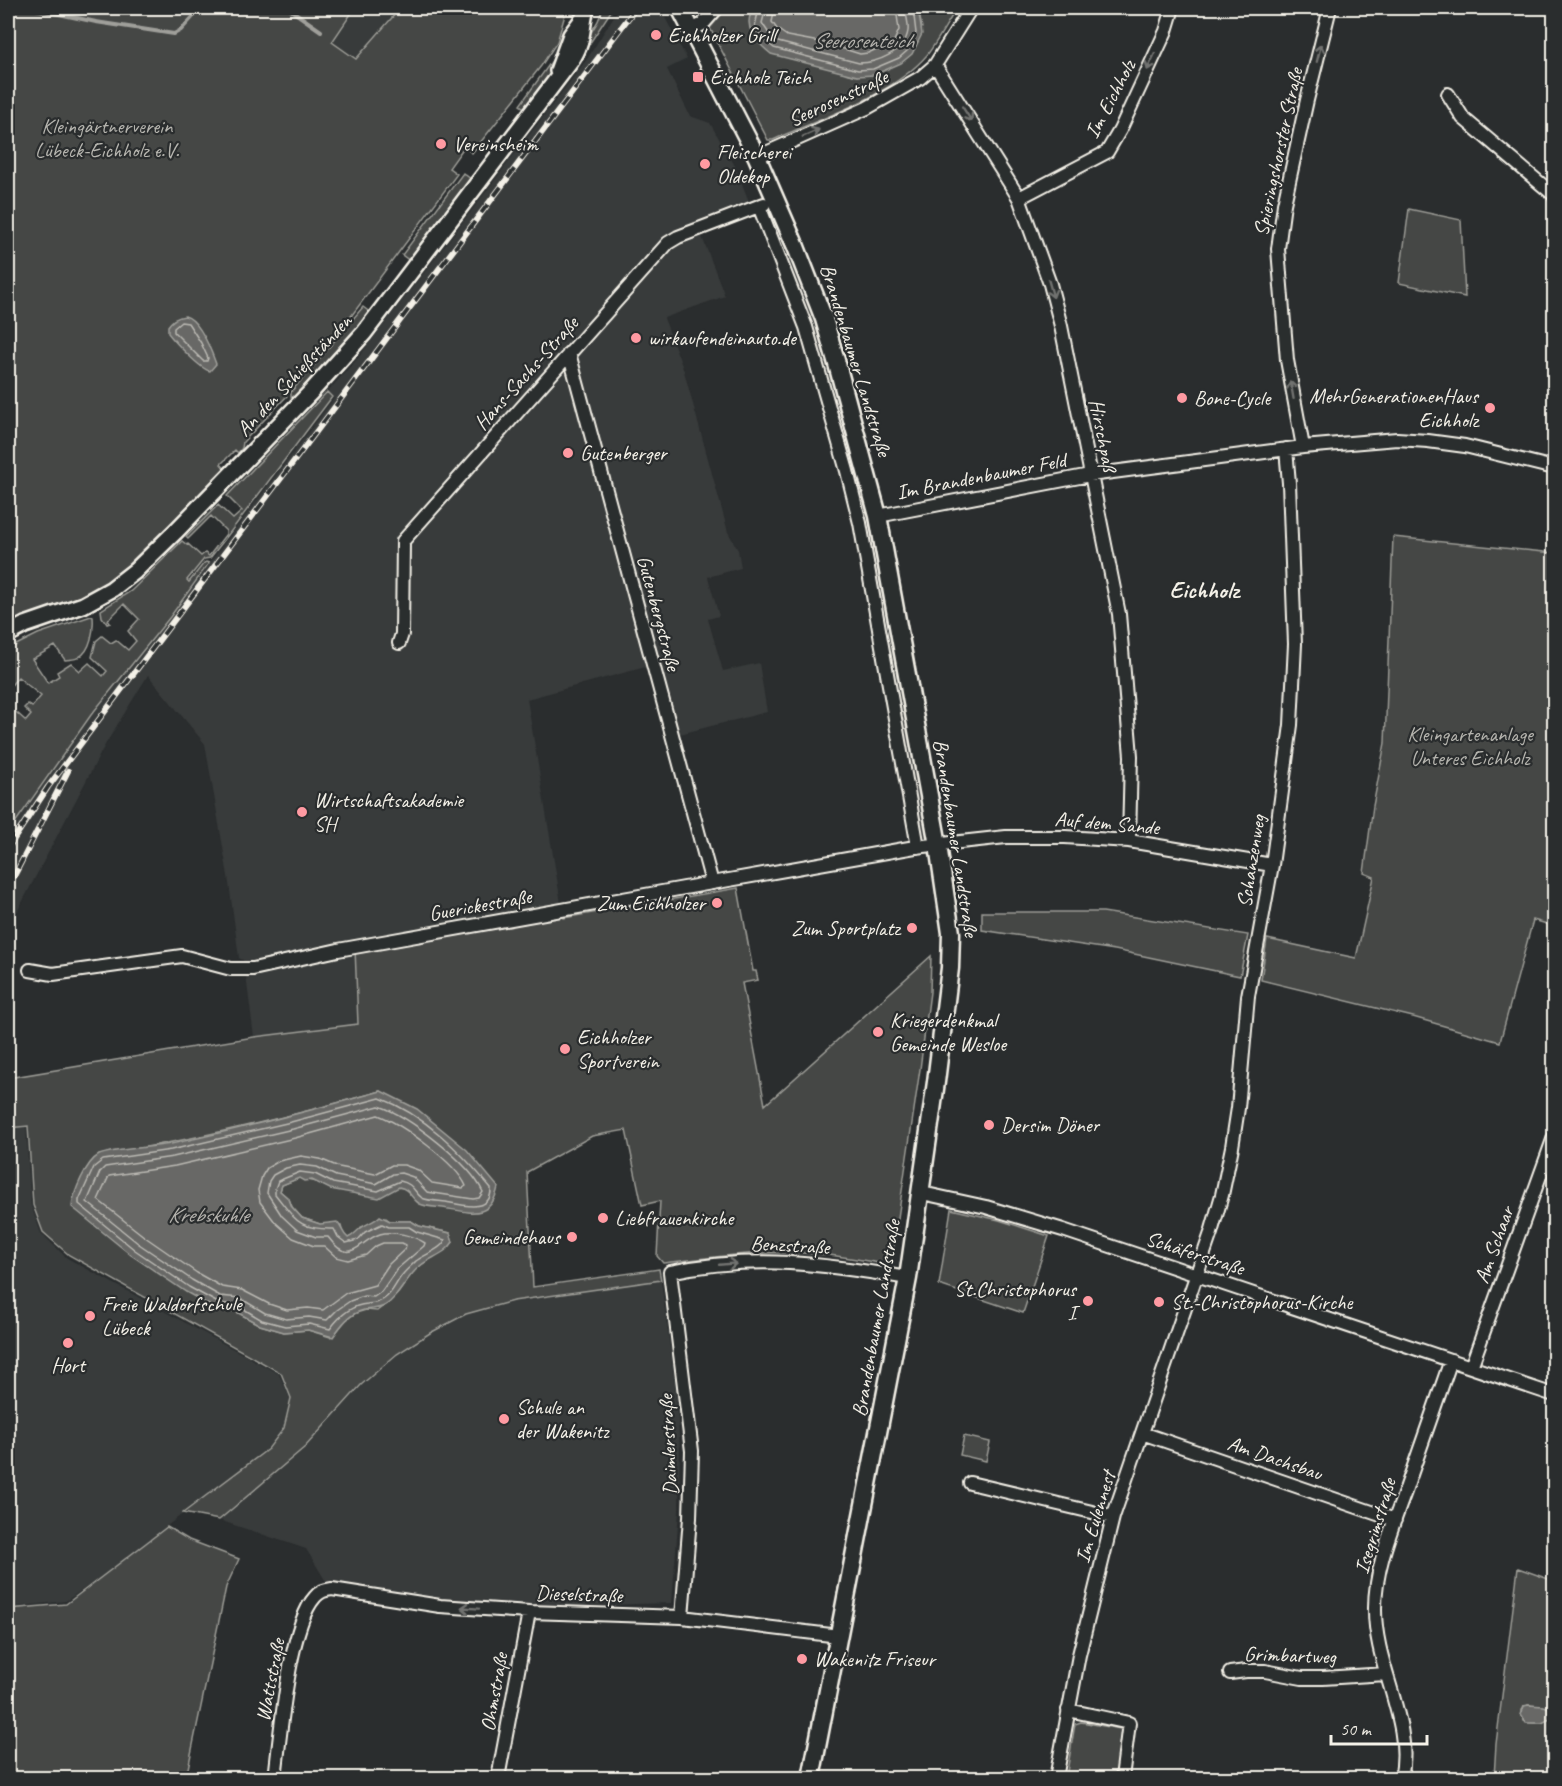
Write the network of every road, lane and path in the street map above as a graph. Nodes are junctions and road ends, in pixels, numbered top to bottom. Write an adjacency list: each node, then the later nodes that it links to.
1 (680, 8): 7 (main road, Brandenbaumer Landstraße)
2 (717, 8): 7 (street)
3 (971, 8): 8 (street, Seerosenstraße)
4 (1173, 8): 12 (street, Im Eichholz, one-way to 12)
5 (1330, 8): 16 (street, Spieringshorster Straße, one-way to 5)
6 (584, 14): 21 (street, An den Schießständen)
7 (691, 30): 10 (main road, Brandenbaumer Landstraße)
8 (935, 66): 10 (street, Seerosenstraße, one-way to 8); 12 (street, Hirschpaß, one-way to 12)
9 (1448, 94): 11 (street)
10 (757, 157): 13 (main road, Brandenbaumer Landstraße)
11 (1554, 195)
12 (1019, 198): 19 (street, Hirschpaß, one-way to 19)
13 (776, 200): 14 (street, Hans-Sachs-Straße); 20 (main road, Brandenbaumer Landstraße)
14 (759, 206): 15 (street, Hans-Sachs-Straße); 25 (street, Brandenbaumer Landstraße)
15 (569, 353): 22 (street, Hans-Sachs-Straße); 27 (street, Gutenbergstraße)
16 (1303, 447): 17 (street, Im Brandenbaumer Feld); 18 (street, Im Brandenbaumer Feld)
17 (1286, 449): 19 (street, Im Brandenbaumer Feld); 26 (street, Schanzenweg)
18 (1553, 465)
19 (1090, 475): 20 (street, Im Brandenbaumer Feld); 23 (street, Hirschpaß)
20 (878, 516): 24 (main road, Brandenbaumer Landstraße)
21 (8, 634)
22 (399, 643)
23 (1129, 841): 24 (street, Auf dem Sande); 26 (street, Auf dem Sande)
24 (938, 845): 25 (street, Guerickestraße); 30 (main road, Brandenbaumer Landstraße)
25 (918, 847): 27 (street, Guerickestraße)
26 (1272, 865): 32 (street, Schanzenweg)
27 (712, 883): 28 (street, Guerickestraße)
28 (30, 970)
29 (1554, 1137): 35 (street, Am Schaar)
30 (921, 1193): 32 (street, Schäferstraße); 33 (main road, Brandenbaumer Landstraße)
31 (670, 1272): 33 (street, Benzstraße, one-way to 33); 43 (street, Daimlerstraße)
32 (1197, 1274): 34 (street, Schäferstraße); 37 (street, Im Eulennest)
33 (908, 1278): 44 (main road, Brandenbaumer Landstraße)
34 (1451, 1360): 35 (street, Schäferstraße); 40 (street, Isegrimstraße)
35 (1471, 1367): 36 (street, Schäferstraße)
36 (1554, 1395)
37 (1142, 1433): 39 (street, Im Eulennest); 40 (street, Am Dachsbau)
38 (969, 1483): 39 (street)
39 (1113, 1517): 47 (street, Im Eulennest)
40 (1395, 1520): 46 (street, Isegrimstraße)
41 (319, 1593): 42 (street, Dieselstraße, one-way to 41); 48 (street, Wattstraße)
42 (529, 1612): 43 (street, Dieselstraße); 49 (street, Ohmstraße)
43 (682, 1617): 44 (street, Dieselstraße)
44 (839, 1636): 50 (main road, Brandenbaumer Landstraße)
45 (1230, 1673): 46 (street, Grimbartweg)
46 (1386, 1674): 53 (street, Isegrimstraße)
47 (1068, 1710): 51 (street, Im Eulennest); 52 (street)
48 (275, 1779)
49 (498, 1779)
50 (811, 1779)
51 (1056, 1779)
52 (1122, 1779)
53 (1401, 1779)

